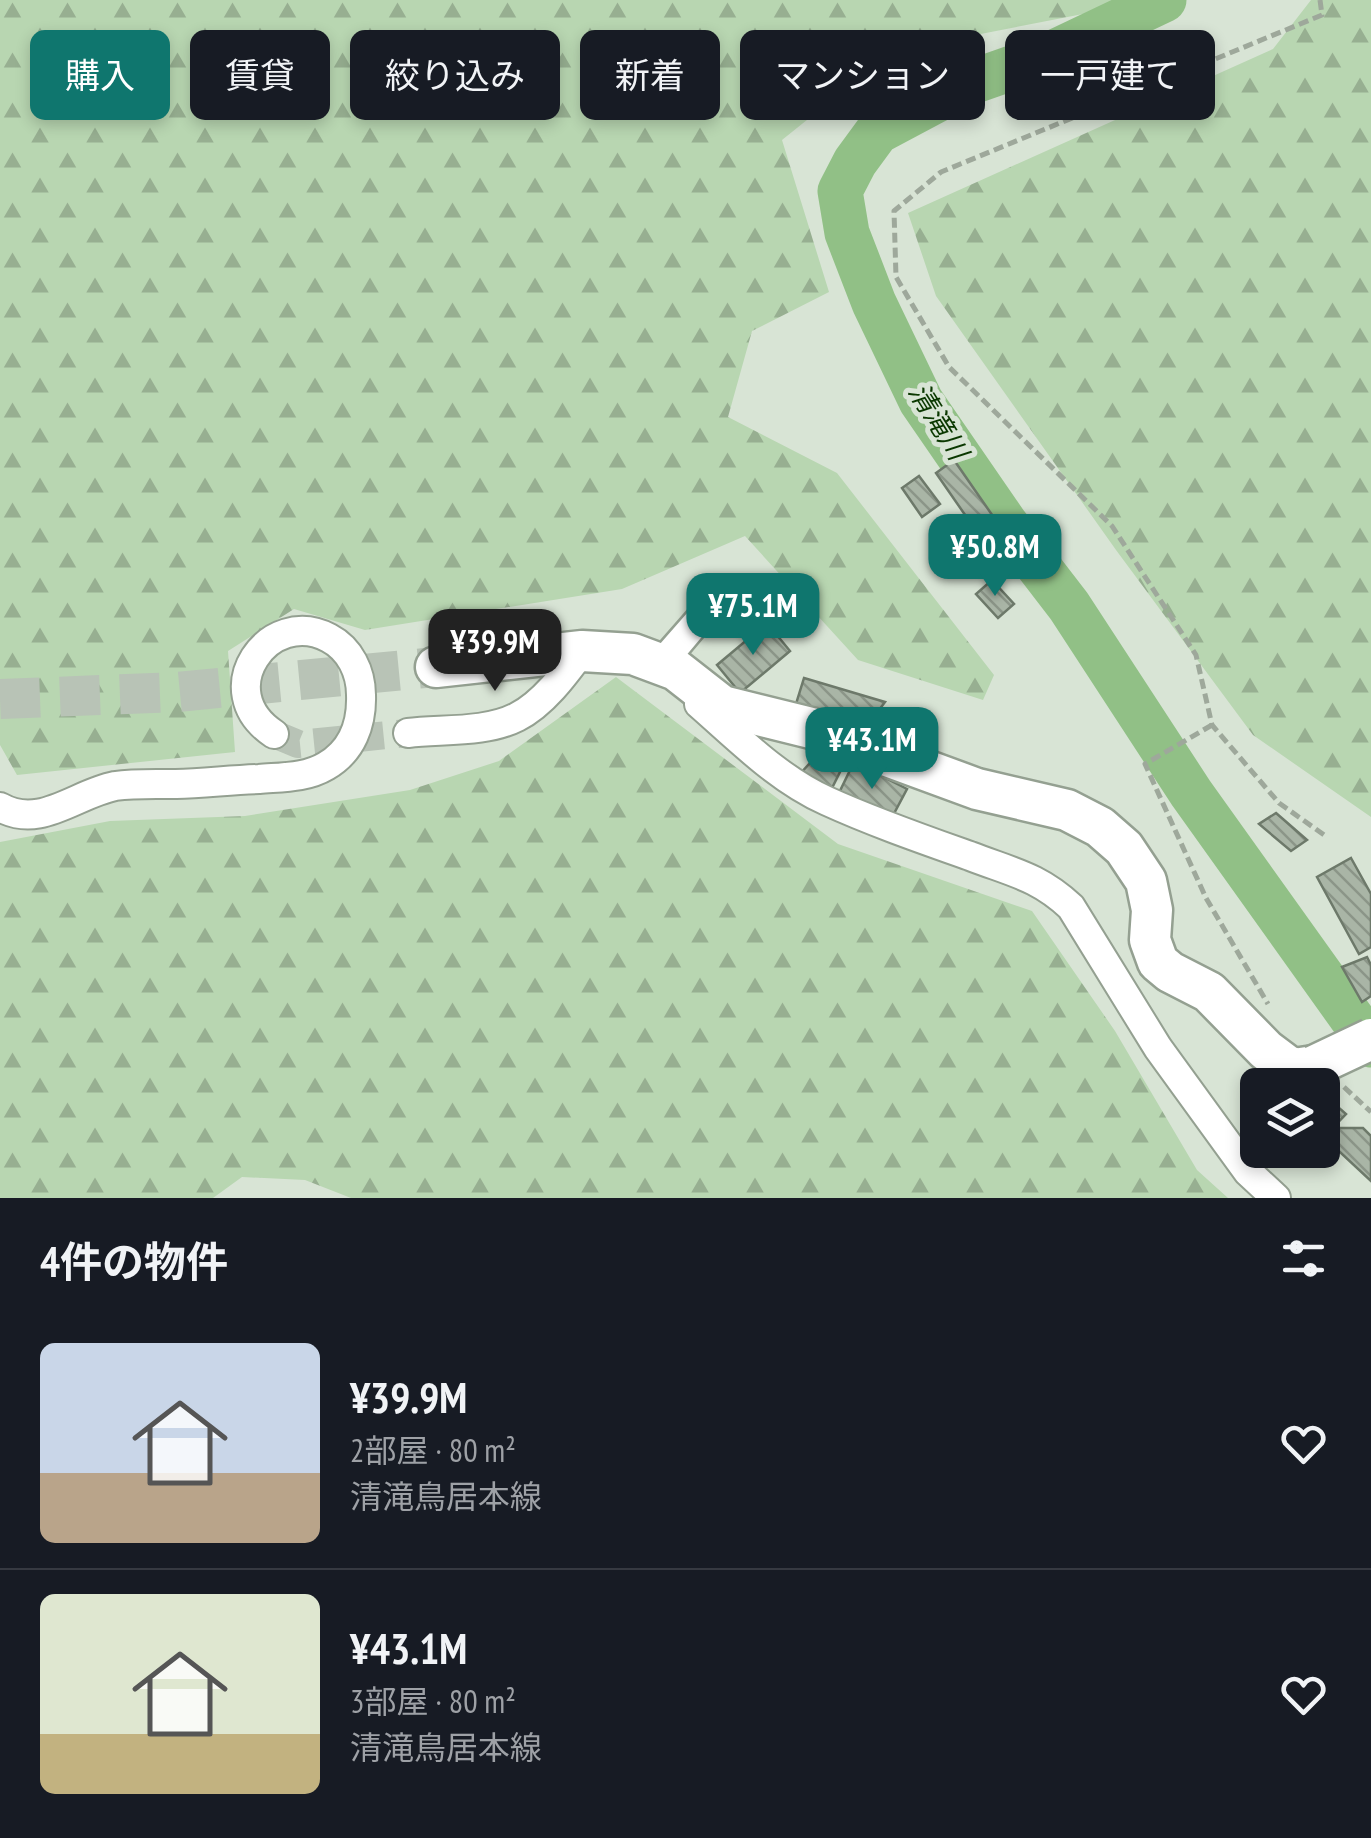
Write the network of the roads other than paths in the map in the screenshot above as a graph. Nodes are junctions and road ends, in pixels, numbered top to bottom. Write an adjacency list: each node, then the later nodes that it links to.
1 (582, 651): 2 (main road); 3 (main road); 4 (street)
2 (667, 665): 2 (lane); 7 (main road, bridge); 8 (street)
3 (436, 667)
4 (408, 732)
5 (274, 734): 6 (street)
6 (0, 807)
7 (1371, 1039)
8 (1276, 1198)

